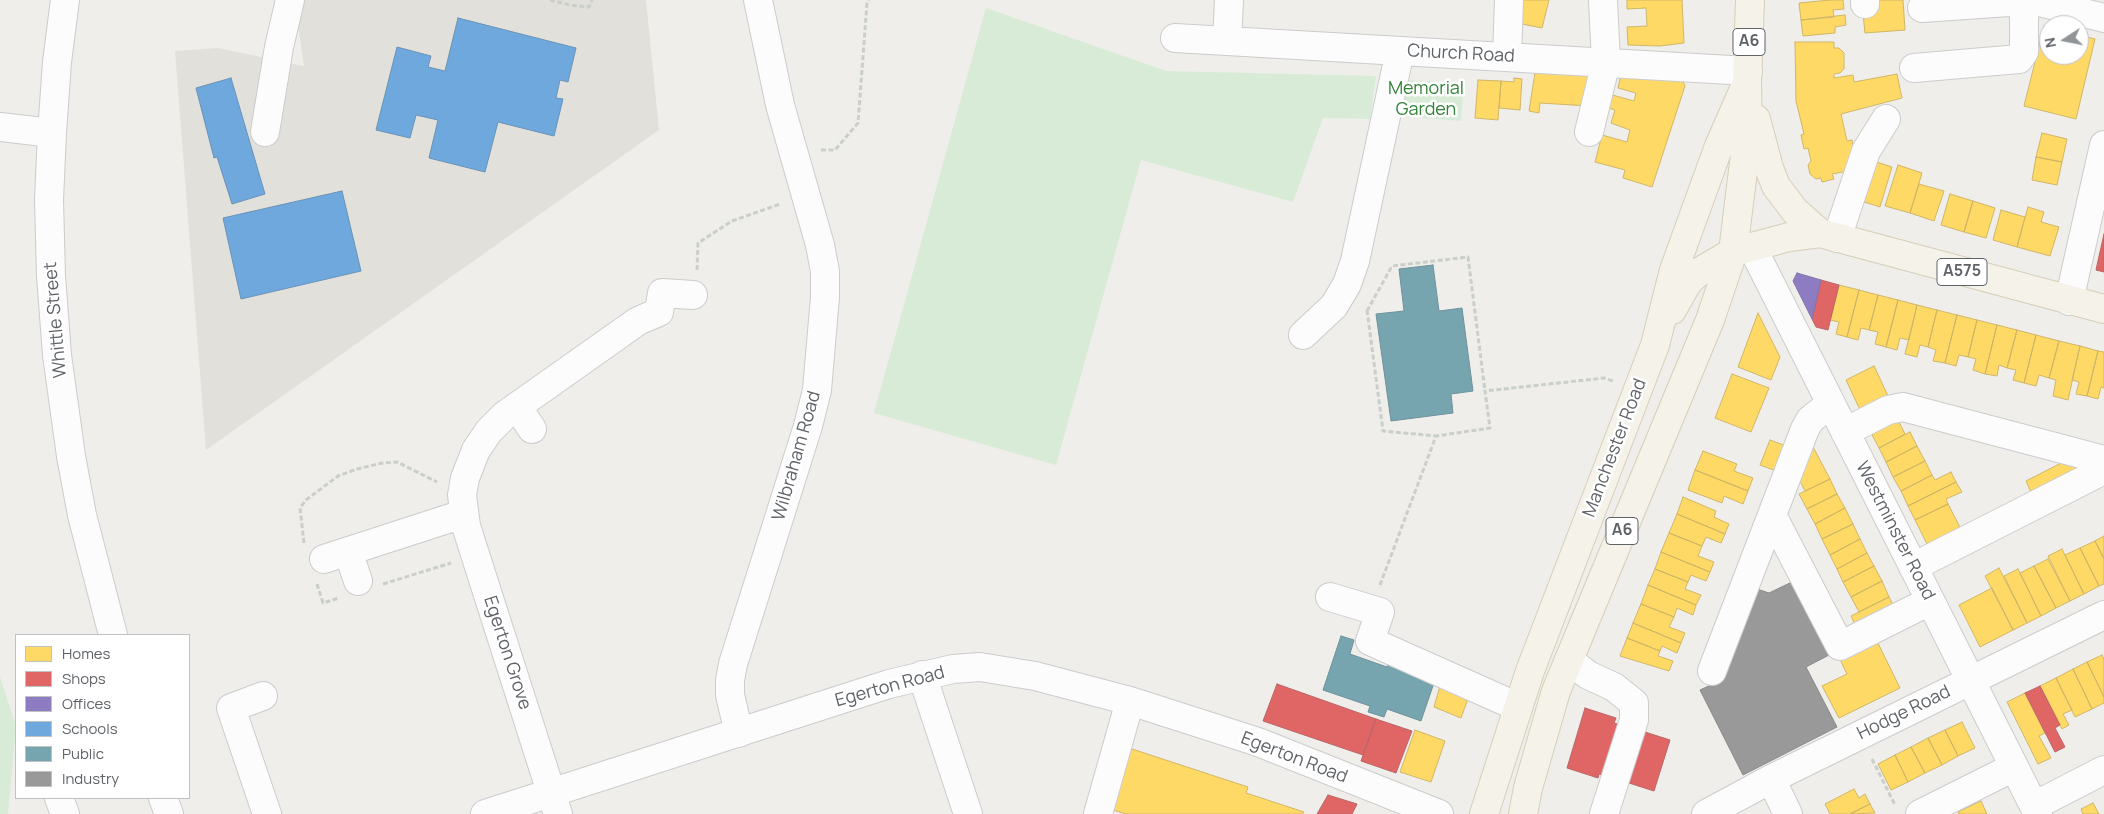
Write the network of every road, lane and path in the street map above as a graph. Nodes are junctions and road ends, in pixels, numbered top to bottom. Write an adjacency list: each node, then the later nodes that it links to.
1 (65, 0): 25 (street, Whittle Street)
2 (290, 0): 23 (street)
3 (550, 0): 4 (path)
4 (592, 0)
5 (758, 0): 27 (street, Wilbraham Road)
6 (869, 0): 27 (path)
7 (1229, 0): 15 (street)
8 (1509, 0): 17 (street)
9 (1603, 0): 18 (street)
10 (1750, 0): 20 (main road, Manchester Road / A6)
11 (2024, 1): 12 (street); 13 (street); 19 (street)
12 (1922, 8)
13 (2104, 18)
14 (1175, 38): 15 (street, Church Road)
15 (1227, 41): 16 (street, Church Road)
16 (1400, 51): 17 (street, Church Road); 33 (street)
17 (1507, 57): 18 (street, Church Road)
18 (1606, 62): 20 (street, Church Road); 24 (street)
19 (1914, 68)
20 (1747, 77): 30 (main road, A575); 31 (main road, Manchester Road / A6); 38 (main road, Manchester Road / A6)
21 (1886, 118): 30 (street)
22 (0, 127): 25 (street)
23 (265, 132)
24 (1589, 132)
25 (52, 133): 56 (street, Whittle Street)
26 (2104, 145): 28 (street)
27 (793, 149): 29 (street, Wilbraham Road)
28 (2101, 173): 34 (street)
29 (807, 196): 32 (path); 64 (street, Wilbraham Road)
30 (1828, 235): 31 (main road, A575); 34 (main road, A575)
31 (1743, 249): 38 (main road, A575); 41 (street, Westminster Road); 57 (main road, Manchester Road / A6)
32 (693, 295): 42 (street, Egerton Grove)
33 (1338, 298): 36 (path); 37 (street)
34 (2069, 301): 35 (main road, A575)
35 (2104, 310)
36 (1367, 311): 39 (path); 45 (path)
37 (1303, 335)
38 (1655, 345): 40 (main road, Manchester Road / A6)
39 (1485, 390): 40 (path); 45 (path)
40 (1637, 390): 63 (main road, Manchester Road / A6)
41 (1830, 404): 44 (street, Westminster Road); 49 (street)
42 (517, 407): 43 (street); 48 (street, Egerton Grove)
43 (532, 429)
44 (1845, 432): 46 (street); 50 (street, Westminster Road)
45 (1436, 436): 54 (path)
46 (2104, 460)
47 (2104, 470): 50 (street)
48 (463, 514): 51 (street); 71 (street, Egerton Grove)
49 (1772, 515): 53 (street); 58 (street)
50 (1913, 567): 53 (street, Westminster Road)
51 (358, 581)
52 (1330, 597): 54 (street)
53 (1930, 601): 60 (street, Westminster Road)
54 (1371, 609): 63 (street)
55 (2104, 615): 60 (street, Hodge Road)
56 (113, 634)
57 (1569, 660): 82 (main road, Manchester Road / A6); 83 (street)
58 (1712, 671)
59 (922, 675): 62 (street, Egerton Road); 64 (street, Egerton Road); 78 (street)
60 (1970, 680): 65 (street, Hodge Road); 66 (street, Westminster Road)
61 (263, 696): 76 (street)
62 (1130, 701): 79 (street); 80 (street, Egerton Road)
63 (1518, 707): 81 (main road, Manchester Road / A6)
64 (739, 733): 71 (street, Egerton Road)
65 (1860, 735): 68 (street, Hodge Road); 72 (path)
66 (2014, 766): 72 (street); 73 (street, Westminster Road)
67 (2104, 770): 73 (street)
68 (1771, 780): 84 (street, Hodge Road); 85 (street)
69 (59, 799): 74 (street)
70 (163, 799): 75 (street)
71 (554, 803): 77 (street, Egerton Road)
72 (1908, 810)
73 (2036, 810)
74 (65, 814)
75 (169, 814)
76 (267, 814)
77 (485, 814)
78 (968, 814)
79 (1098, 814)
80 (1439, 814)
81 (1484, 814)
82 (1523, 814)
83 (1604, 814)
84 (1706, 814)
85 (1788, 814)

